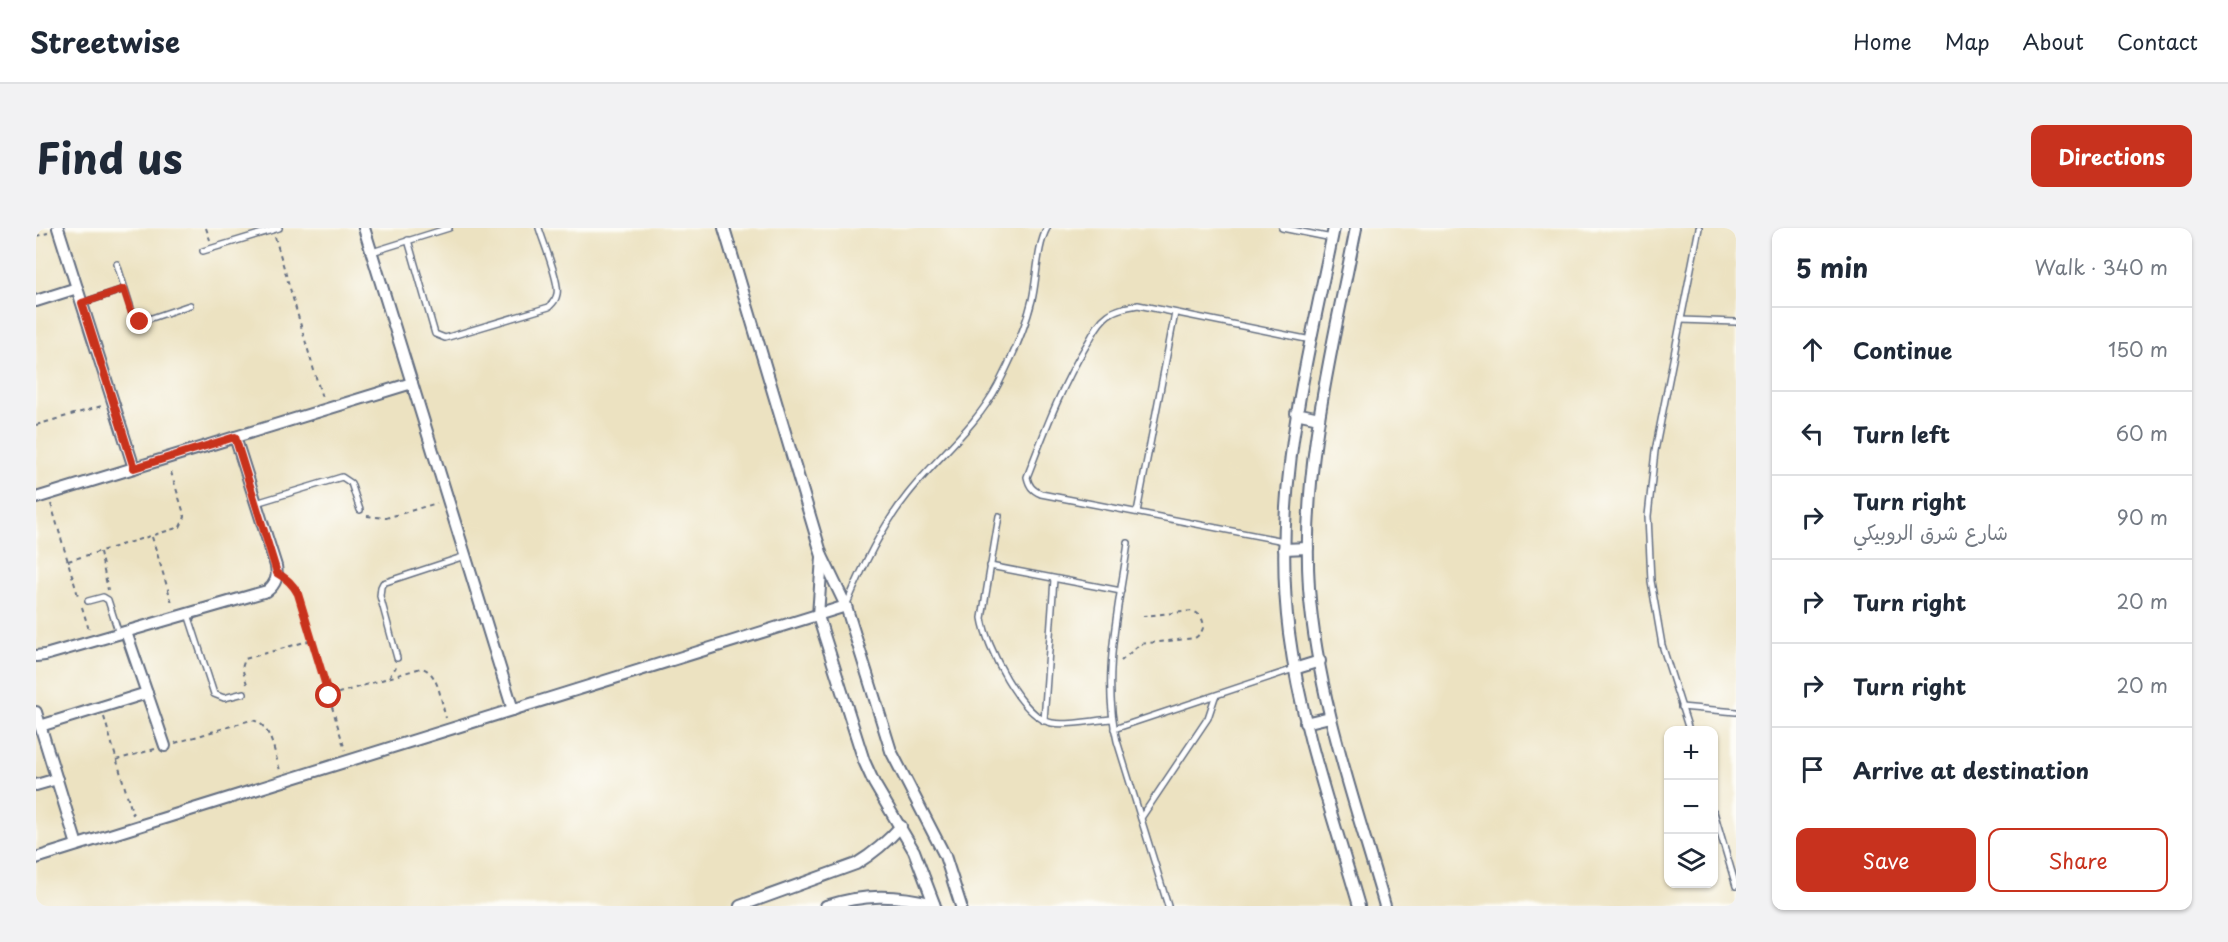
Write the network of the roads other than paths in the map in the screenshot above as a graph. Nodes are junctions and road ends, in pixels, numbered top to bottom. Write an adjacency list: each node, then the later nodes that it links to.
1 (58, 228): 16 (street)
2 (364, 228): 14 (street)
3 (449, 228): 12 (lane)
4 (539, 228): 12 (lane)
5 (724, 228): 39 (street)
6 (1047, 228): 44 (lane)
7 (1282, 228): 11 (lane)
8 (1356, 228): 27 (street)
9 (1699, 228): 22 (lane)
10 (276, 229): 13 (lane)
11 (1333, 233): 24 (street)
12 (408, 240): 14 (lane)
13 (203, 251)
14 (372, 252): 25 (street)
15 (117, 264): 17 (lane)
16 (77, 288): 18 (street); 19 (street)
17 (124, 289): 19 (lane); 20 (lane)
18 (36, 301)
19 (82, 303): 29 (street)
20 (190, 305)
21 (1174, 313): 24 (lane); 33 (lane); 33 (lane)
22 (1681, 320): 23 (lane); 55 (lane)
23 (1736, 322)
24 (1311, 340): 26 (street)
25 (412, 383): 28 (street); 38 (street)
26 (1296, 413): 27 (street); 36 (street)
27 (1319, 418): 37 (street)
28 (235, 437): 29 (street); 31 (street)
29 (134, 468): 30 (street)
30 (36, 498)
31 (256, 503): 32 (lane); 45 (street)
32 (360, 510)
33 (1137, 512): 36 (lane)
34 (999, 516): 40 (lane)
35 (1128, 543): 42 (lane)
36 (1284, 545): 37 (street); 51 (street)
37 (1308, 548): 50 (street)
38 (465, 556): 49 (lane); 56 (street)
39 (822, 556): 44 (street); 46 (street)
40 (990, 566): 41 (lane); 61 (lane)
41 (1054, 579): 42 (lane); 61 (lane)
42 (1121, 591): 60 (lane)
43 (88, 601): 47 (lane)
44 (846, 606): 46 (street); 78 (street)
45 (188, 614): 47 (street); 53 (lane)
46 (818, 616): 56 (street); 70 (street)
47 (123, 633): 48 (street); 52 (street)
48 (36, 656)
49 (397, 658)
50 (1320, 662): 51 (street); 59 (street)
51 (1294, 669): 54 (lane); 62 (street)
52 (147, 693): 63 (street); 66 (street)
53 (244, 693)
54 (1215, 697): 65 (lane); 69 (lane)
55 (1682, 707): 58 (lane); 64 (lane)
56 (513, 710): 72 (street)
57 (36, 712): 63 (street)
58 (1736, 712)
59 (1330, 717): 62 (street); 81 (street)
60 (1112, 719): 61 (lane); 65 (lane)
61 (1044, 721)
62 (1305, 723): 80 (street)
63 (40, 726): 67 (street)
64 (1688, 726)
65 (1114, 729): 69 (lane)
66 (165, 746)
67 (57, 779): 68 (street); 72 (street)
68 (36, 785)
69 (1141, 818): 79 (lane)
70 (901, 826): 75 (street); 76 (street)
71 (1718, 828): 74 (lane)
72 (77, 845): 73 (street)
73 (36, 858)
74 (1736, 886)
75 (934, 905): 77 (street)
76 (740, 906)
77 (826, 906)
78 (961, 906)
79 (1168, 906)
80 (1359, 906)
81 (1385, 906)

